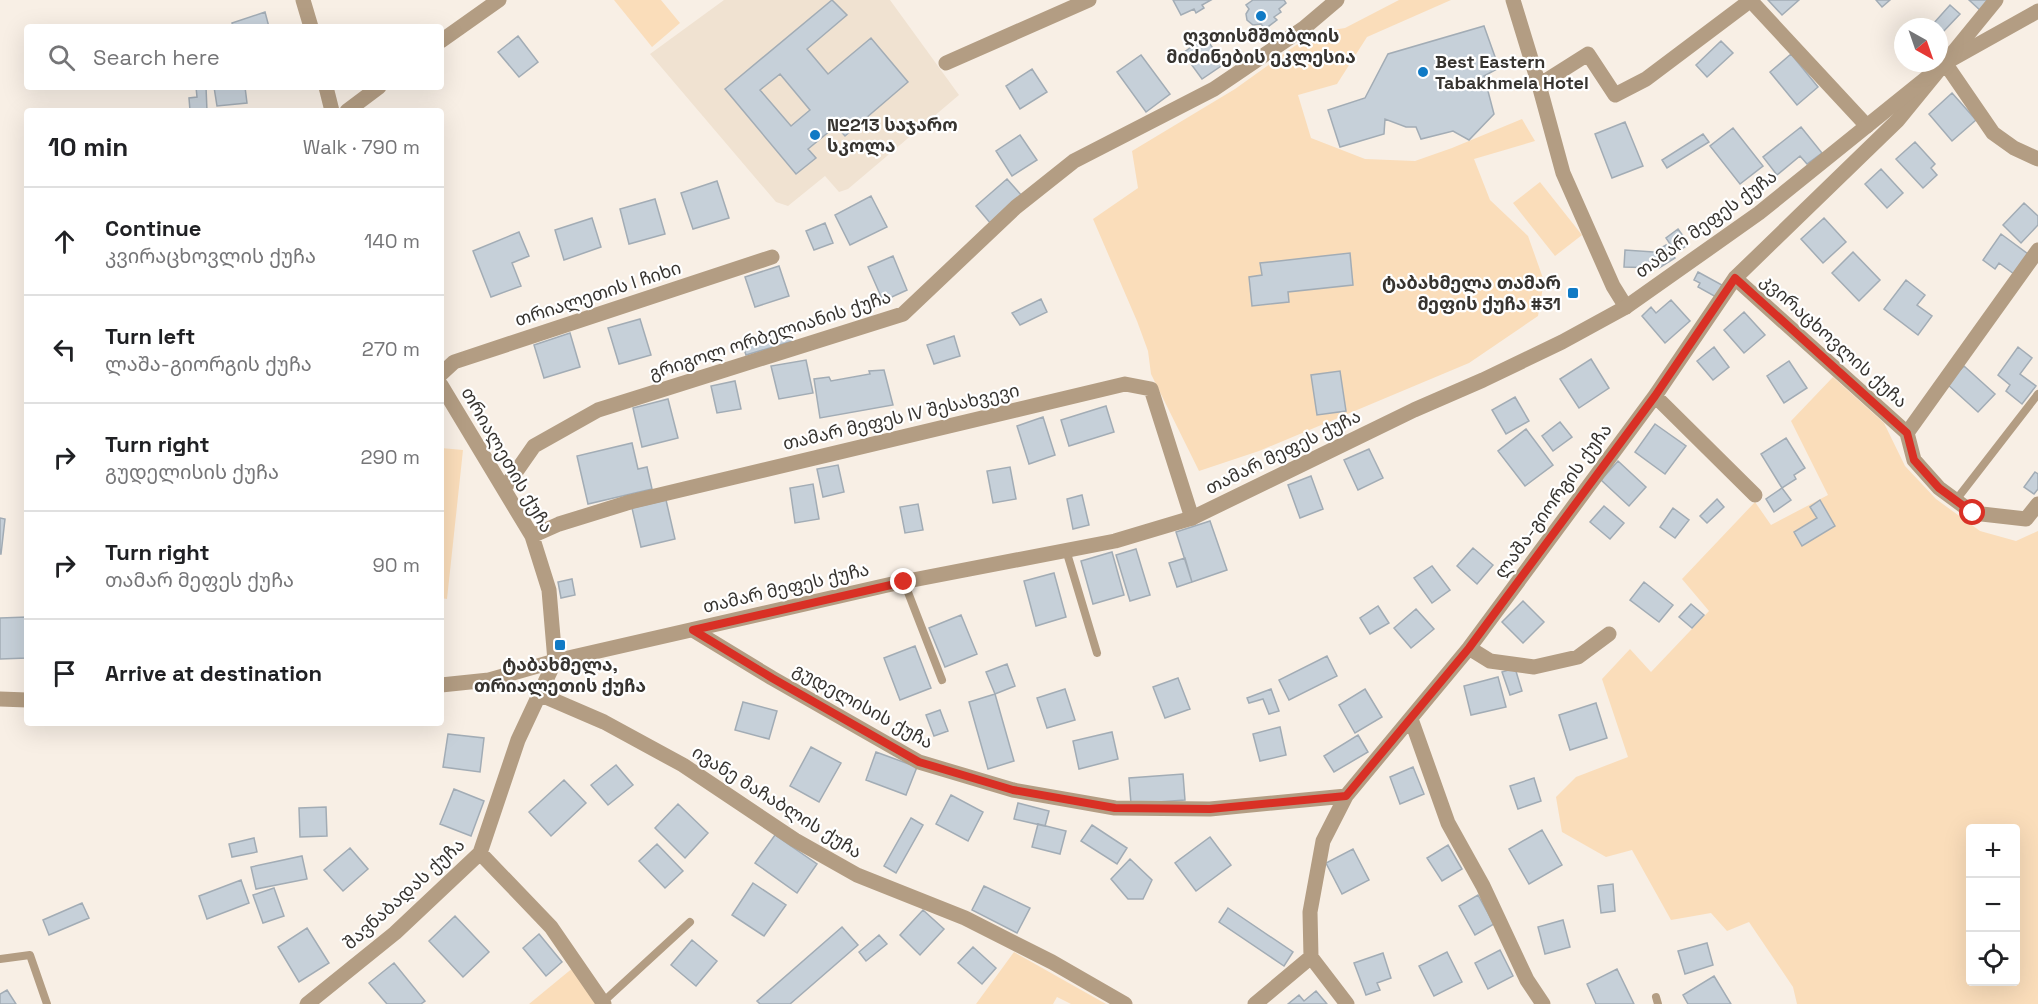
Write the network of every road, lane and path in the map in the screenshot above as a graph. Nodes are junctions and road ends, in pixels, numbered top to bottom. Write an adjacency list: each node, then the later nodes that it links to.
1 (303, 0): 9 (street)
2 (499, 0): 10 (street)
3 (1089, 0): 13 (street)
4 (1337, 0): 33 (street, გრიგოლ ორბელიანის ქუჩა)
5 (1513, 0): 17 (street)
6 (1751, 0): 17 (street); 22 (street)
7 (1996, 0): 11 (street)
8 (2038, 11): 12 (street, თამარ მეფეს ქუჩა)
9 (309, 24)
10 (444, 39)
11 (1948, 58)
12 (1948, 61)
13 (946, 63)
14 (1948, 69): 23 (street)
15 (1933, 72): 22 (street, თამარ მეფეს ქუჩა)
16 (1937, 72): 26 (street, ლაშა-გიორგის ქუჩა)
17 (1539, 85): 27 (street)
18 (327, 90): 20 (street)
19 (375, 90): 21 (street)
20 (331, 108)
21 (351, 108)
22 (1867, 126): 27 (street, თამარ მეფეს ქუჩა)
23 (2038, 159)
24 (2038, 250): 32 (street)
25 (772, 257): 28 (street, თრიალეთის I ჩიხი)
26 (1735, 278): 31 (street, ლაშა-გიორგის ქუჩა); 32 (street, კვირაცხოვლის ქუჩა)
27 (1626, 307): 37 (street, თამარ მეფეს ქუჩა)
28 (444, 371)
29 (444, 390): 33 (street, თრიალეთის ქუჩა)
30 (2038, 394): 35 (lane)
31 (1655, 396): 34 (street); 43 (street, ლაშა-გიორგის ქუჩა)
32 (1907, 433): 35 (street, კვირაცხოვლის ქუჩა)
33 (504, 489): 38 (street, თრიალეთის ქუჩა)
34 (1755, 495)
35 (1956, 500): 36 (street, კვირაცხოვლის ქუჩა)
36 (2038, 504)
37 (1192, 518): 38 (street, თამარ მეფეს IV შესახვევი); 39 (street, თამარ მეფეს ქუჩა)
38 (532, 536): 45 (street, თრიალეთის ქუჩა)
39 (1066, 550): 40 (street, თამარ მეფეს ქუჩა); 44 (lane)
40 (904, 582): 41 (street, თამარ მეფეს ქუჩა); 46 (lane)
41 (693, 630): 45 (street, თამარ მეფეს ქუჩა); 52 (street, გუდელისის ქუჩა)
42 (1609, 634): 43 (street)
43 (1469, 648): 51 (street, ლაშა-გიორგის ქუჩა)
44 (1097, 654)
45 (555, 661): 47 (street, თამარ მეფეს ქუჩა); 48 (street, შავნაბადას ქუჩა)
46 (942, 680)
47 (444, 685)
48 (539, 694): 53 (street, შავნაბადას ქუჩა); 60 (street, ივანე მაჩაბლის ქუჩა)
49 (0, 699): 50 (street)
50 (24, 700)
51 (1411, 719): 52 (street, ლაშა-გიორგის ქუჩა); 63 (street)
52 (1346, 796): 55 (street, ლაშა-გიორგის ქუჩა)
53 (480, 853): 57 (street); 59 (street, შავნაბადას ქუჩა)
54 (690, 922): 57 (lane)
55 (1311, 957): 61 (street); 62 (street)
56 (0, 959): 58 (lane)
57 (604, 1003)
58 (47, 1004)
59 (307, 1004)
60 (1125, 1004)
61 (1255, 1004)
62 (1347, 1004)
63 (1543, 1004)

